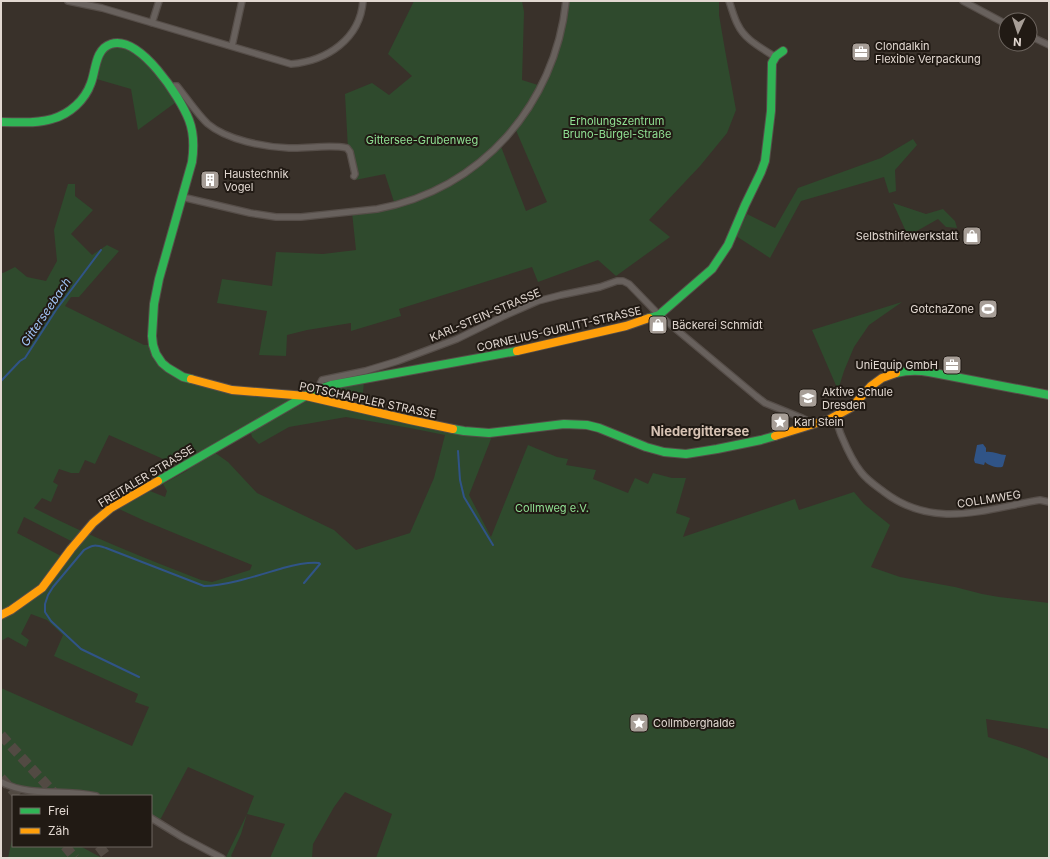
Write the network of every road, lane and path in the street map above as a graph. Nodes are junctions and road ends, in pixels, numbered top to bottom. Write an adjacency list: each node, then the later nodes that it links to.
1 (71, 1): 9 (street)
2 (159, 1): 9 (street)
3 (242, 1): 12 (street)
4 (363, 1): 12 (street)
5 (566, 1): 18 (street)
6 (729, 1): 14 (street)
7 (963, 1): 8 (street)
8 (998, 20)
9 (152, 23): 12 (street)
10 (1038, 40): 11 (street)
11 (1049, 45)
12 (232, 46)
13 (782, 51): 14 (street)
14 (775, 57): 19 (street, CORNELIUS-GURLITT-STRASSE)
15 (170, 88): 16 (street, POTSCHAPPLER STRASSE); 17 (street); 18 (street, POTSCHAPPLER STRASSE)
16 (1, 122)
17 (354, 176)
18 (182, 197): 22 (street, POTSCHAPPLER STRASSE)
19 (660, 316): 20 (street, CORNELIUS-GURLITT-STRASSE); 20 (street, KARL-STEIN-STRASSE); 24 (street, KARL-STEIN-STRASSE)
20 (317, 390): 22 (street, CORNELIUS-GURLITT-STRASSE)
21 (1049, 395): 23 (street, POTSCHAPPLER STRASSE)
22 (306, 396): 24 (street, POTSCHAPPLER STRASSE); 26 (street, FREITALER STRASSE)
23 (835, 417): 24 (street, POTSCHAPPLER STRASSE); 25 (street, COLLMWEG)
24 (808, 426)
25 (1049, 502)
26 (1, 614)
27 (1, 782): 28 (street)
28 (90, 795)
29 (152, 819): 30 (street)
30 (222, 858)

